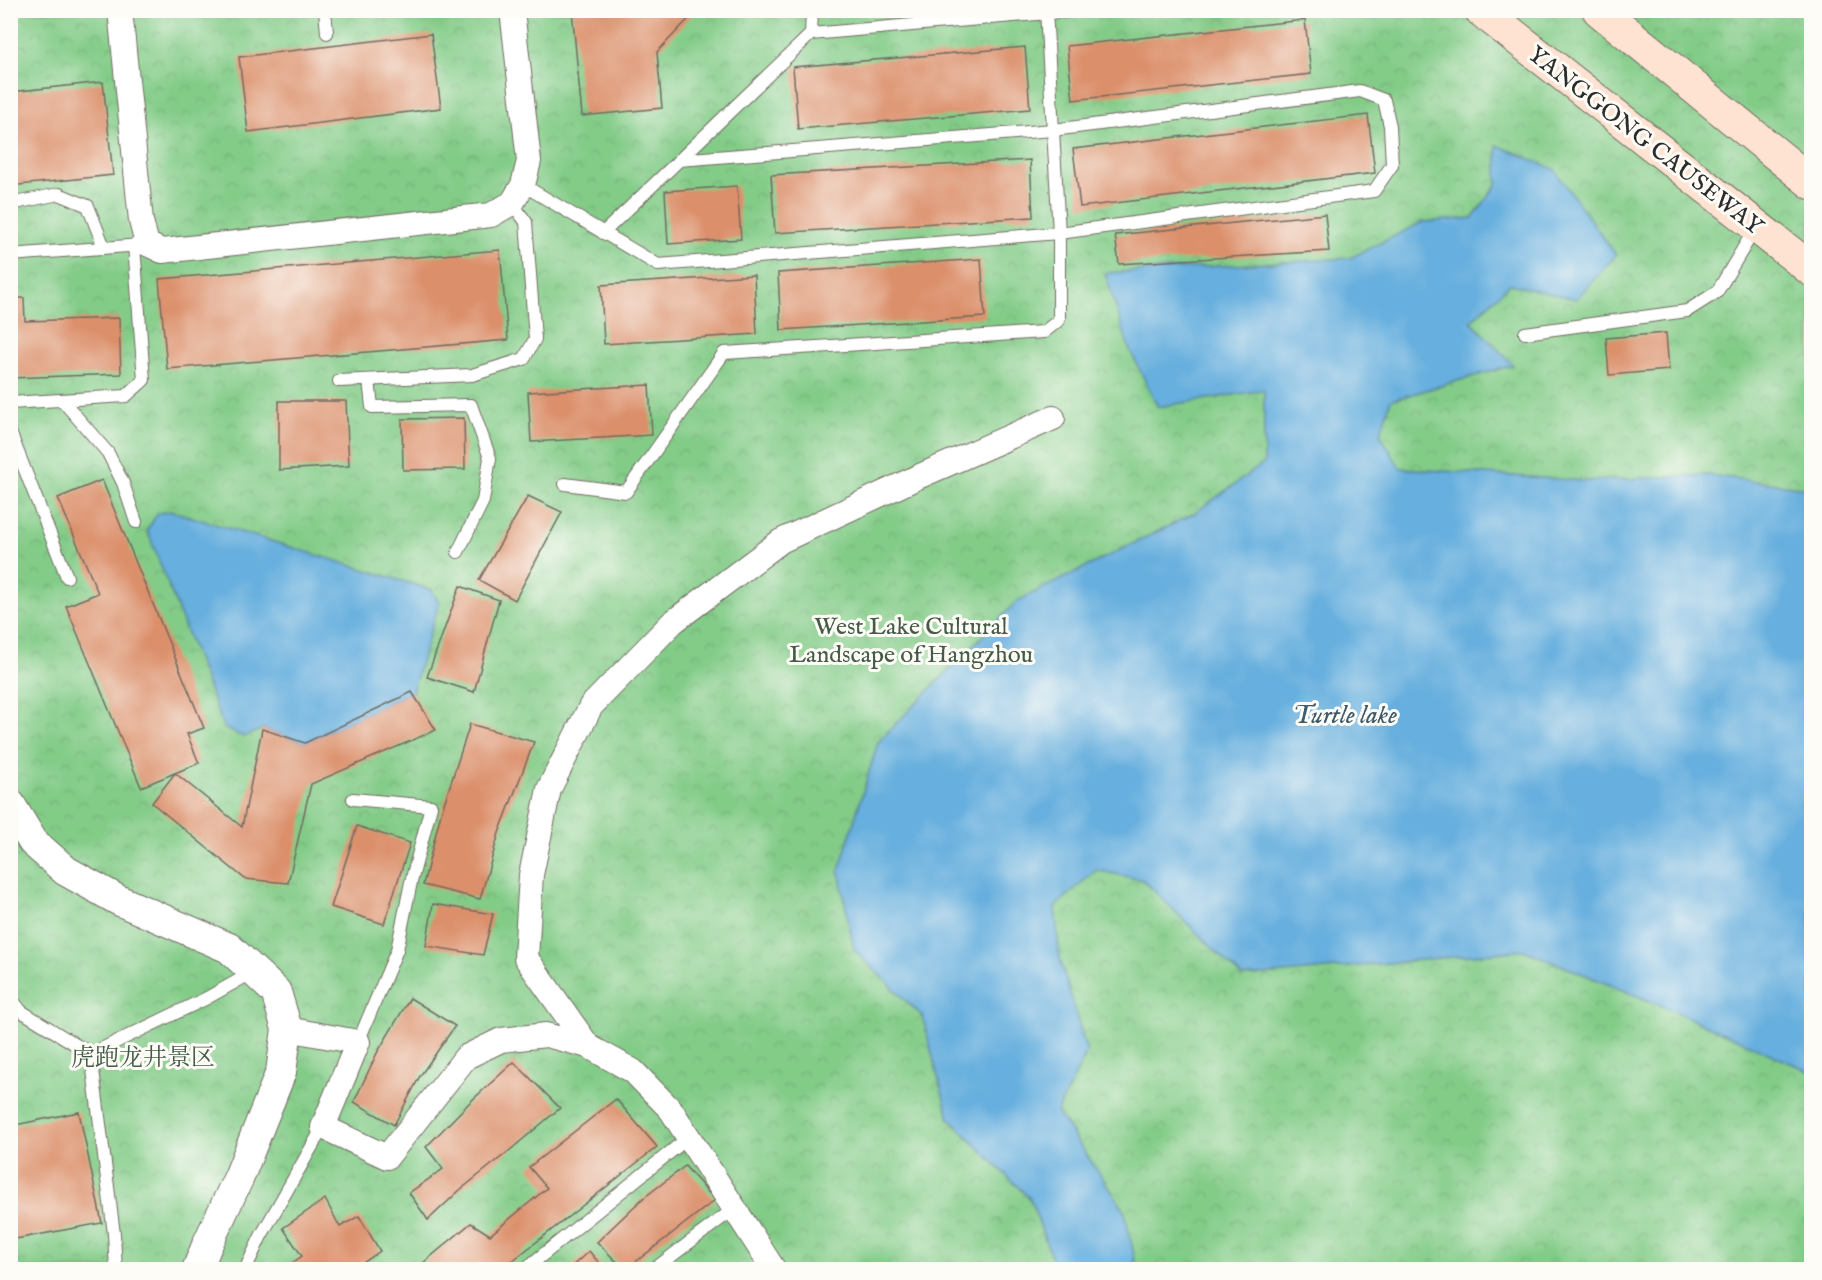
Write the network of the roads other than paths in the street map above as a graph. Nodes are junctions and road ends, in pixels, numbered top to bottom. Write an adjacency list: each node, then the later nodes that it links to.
1 (120, 10): 19 (street)
2 (325, 10): 9 (lane)
3 (512, 10): 14 (street)
4 (812, 10): 10 (lane)
5 (1081, 10): 8 (lane)
6 (1481, 10): 16 (main road, YANGGONG CAUSEWAY)
7 (1599, 10): 13 (main road)
8 (1046, 12): 10 (lane); 11 (lane)
9 (327, 33)
10 (811, 34): 12 (lane)
11 (1053, 130): 12 (lane); 18 (lane); 18 (lane)
12 (679, 160): 17 (lane)
13 (1812, 183)
14 (518, 194): 17 (lane); 19 (street); 24 (lane)
15 (10, 204): 20 (lane)
16 (1757, 227): 22 (main road, YANGGONG CAUSEWAY); 23 (lane)
17 (603, 233): 18 (lane)
18 (1059, 233): 30 (lane)
19 (141, 245): 20 (lane); 26 (lane)
20 (104, 247): 21 (lane)
21 (10, 255)
22 (1812, 270)
23 (1525, 333)
24 (369, 380): 25 (lane); 32 (lane)
25 (339, 381)
26 (62, 400): 27 (lane); 31 (lane)
27 (10, 403)
28 (1053, 418): 40 (street)
29 (10, 432): 33 (lane)
30 (565, 484)
31 (136, 522)
32 (458, 552)
33 (67, 577)
34 (353, 799): 39 (lane)
35 (10, 804): 36 (street)
36 (255, 971): 38 (street); 41 (lane)
37 (10, 997): 41 (lane)
38 (287, 1029): 39 (street); 46 (street)
39 (358, 1042): 42 (street)
40 (588, 1046): 42 (street); 43 (street)
41 (91, 1054): 45 (lane)
42 (323, 1127): 47 (lane)
43 (689, 1137): 44 (street); 48 (lane)
44 (735, 1208): 49 (lane); 50 (street)
45 (116, 1269)
46 (197, 1269)
47 (245, 1269)
48 (524, 1269)
49 (653, 1269)
50 (773, 1269)

